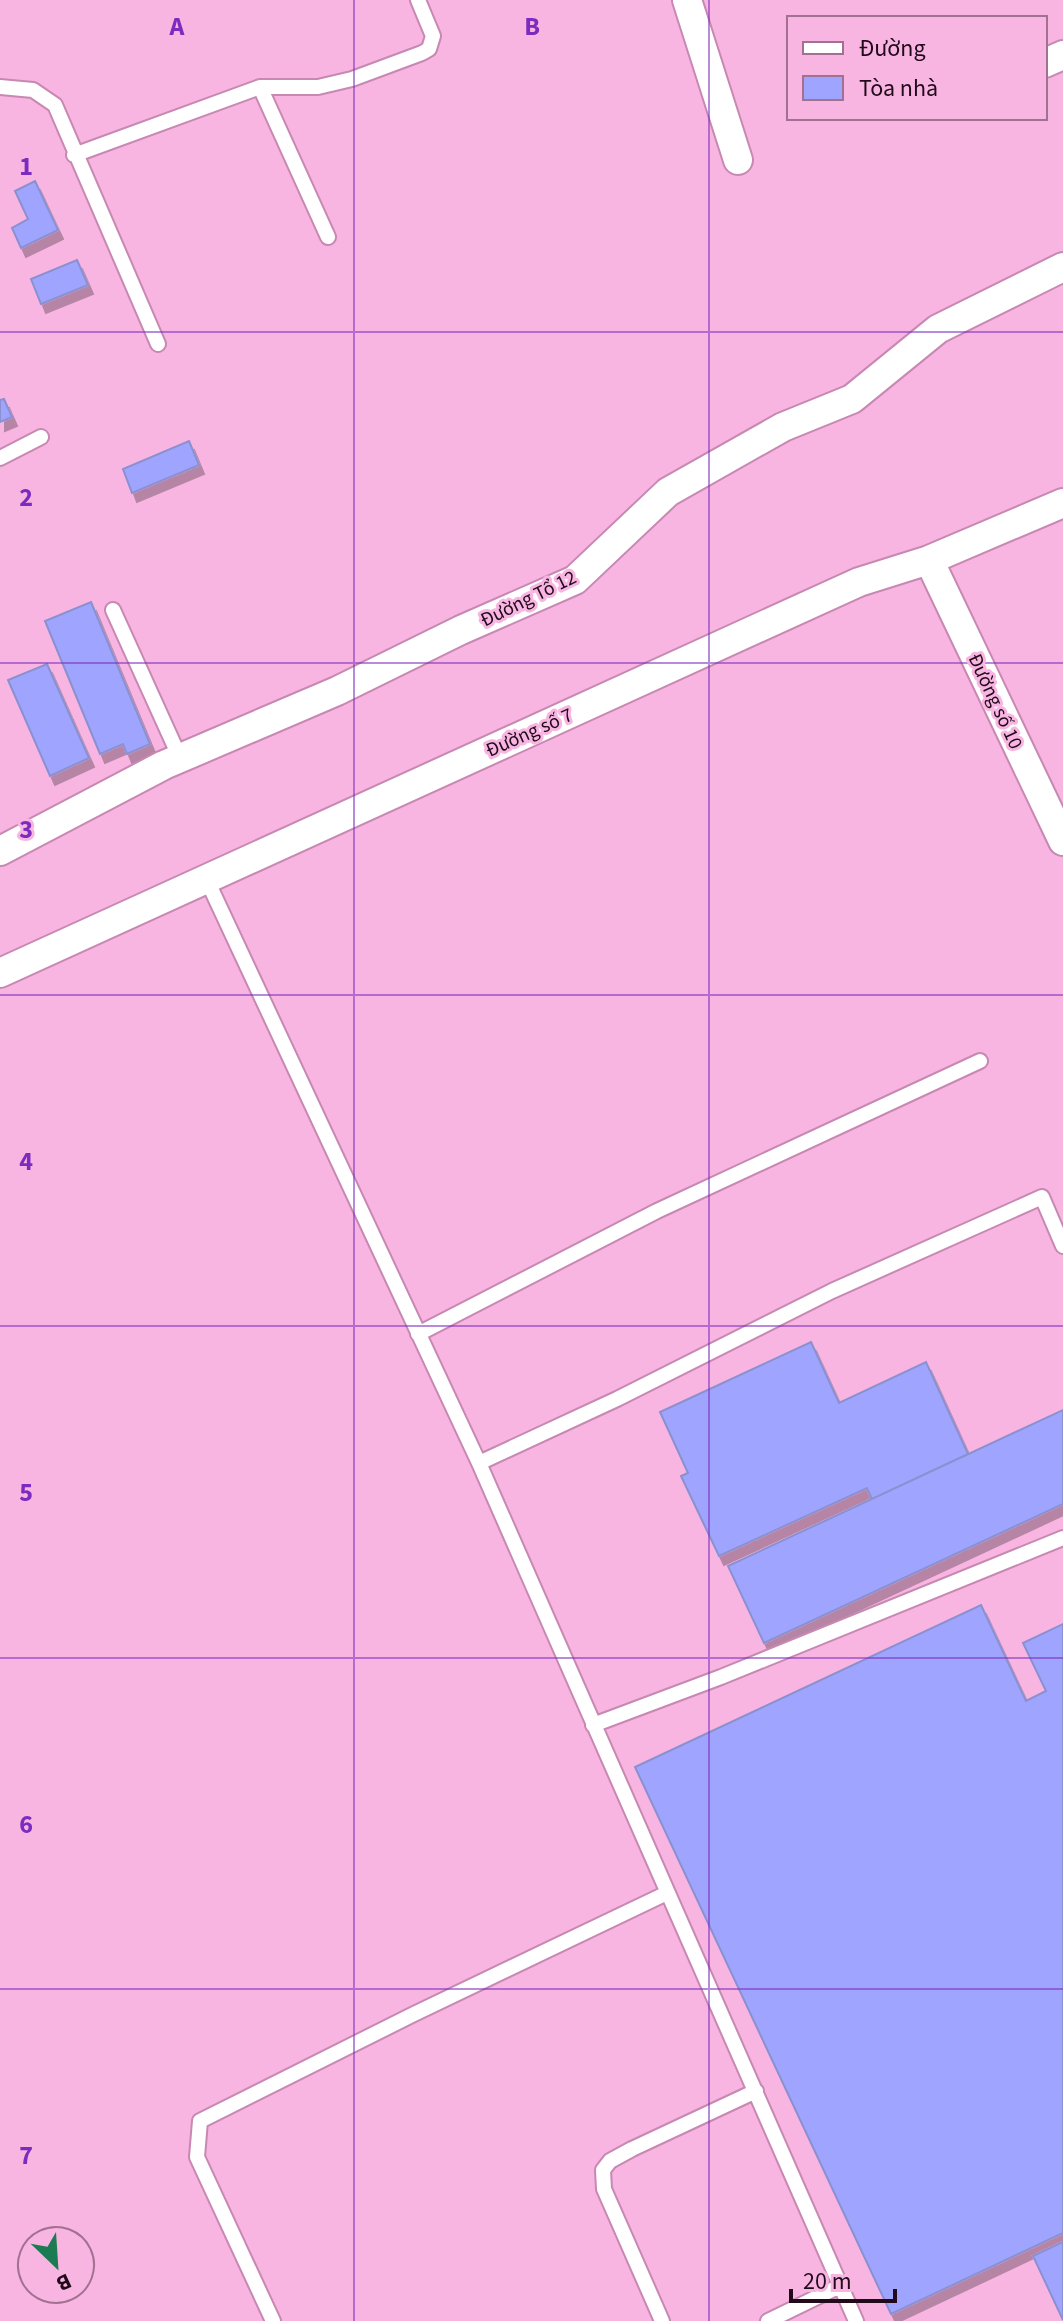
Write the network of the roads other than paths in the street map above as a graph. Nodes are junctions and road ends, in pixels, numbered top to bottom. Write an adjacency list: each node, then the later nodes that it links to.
1 (418, 0): 4 (lane)
2 (687, 0): 6 (street)
3 (0, 87): 5 (lane)
4 (260, 87): 5 (lane); 7 (lane)
5 (74, 155): 9 (lane)
6 (738, 160)
7 (328, 237)
8 (1063, 267): 15 (street, Đường Tổ 12)
9 (158, 344)
10 (41, 437): 11 (lane)
11 (0, 458)
12 (1063, 503): 13 (street, Đường số 7)
13 (929, 560): 16 (street, Đường số 10); 18 (street, Đường số 7)
14 (113, 610): 15 (lane)
15 (180, 758): 17 (street, Đường Tổ 12)
16 (1063, 841)
17 (0, 851)
18 (206, 878): 19 (street, Đường số 7); 22 (lane)
19 (0, 973)
20 (980, 1061): 22 (lane)
21 (1063, 1246): 23 (lane)
22 (418, 1334): 23 (lane)
23 (479, 1463): 25 (lane)
24 (1063, 1538): 25 (lane)
25 (593, 1725): 26 (lane)
26 (667, 1893): 27 (lane); 29 (lane)
27 (756, 2091): 28 (lane); 30 (lane)
28 (840, 2286): 31 (lane); 32 (lane)
29 (273, 2321)
30 (662, 2321)
31 (768, 2321)
32 (856, 2321)

